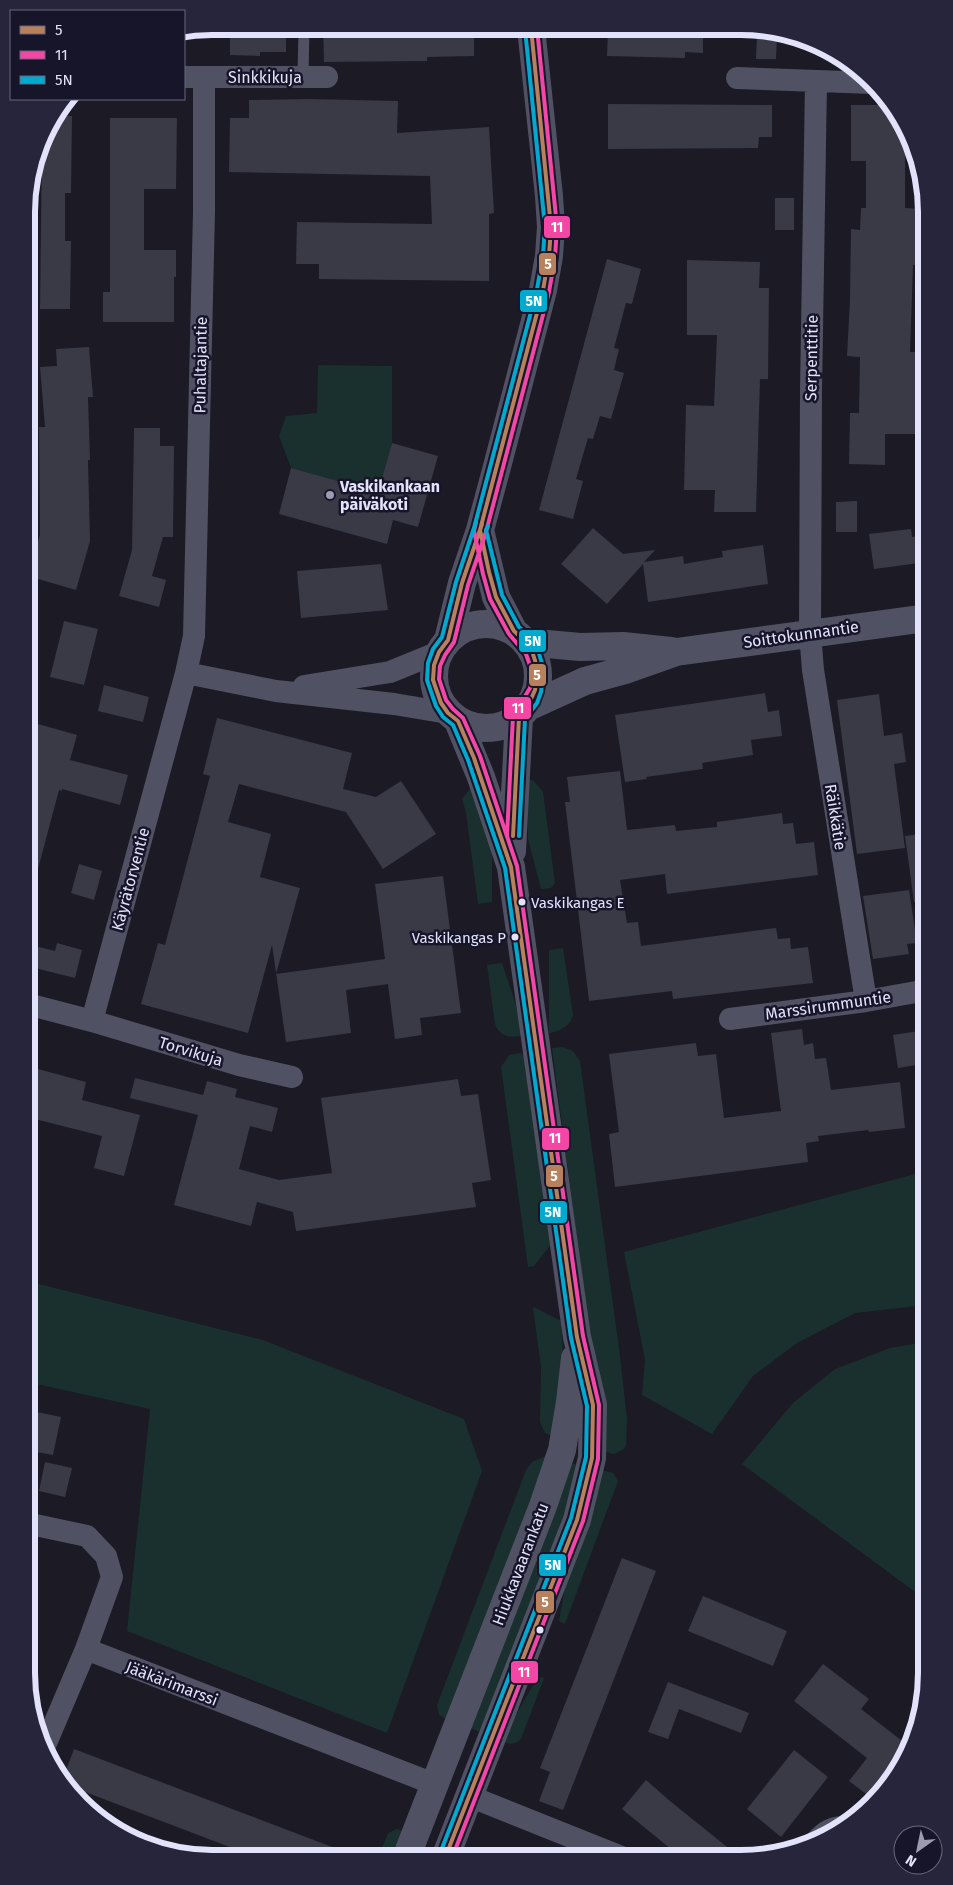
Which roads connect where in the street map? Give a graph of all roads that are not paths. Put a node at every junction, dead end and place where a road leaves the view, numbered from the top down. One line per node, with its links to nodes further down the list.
1 (304, 35): 5 (lane)
2 (532, 35): 9 (street)
3 (327, 76): 5 (street, Sinkkikuja)
4 (194, 77): 5 (street, Sinkkikuja); 15 (street, Puhaltajantie)
5 (303, 77)
6 (738, 78): 7 (street)
7 (816, 82): 8 (street); 11 (street, Serpenttitie)
8 (861, 82)
9 (480, 530): 12 (street); 13 (street)
10 (918, 619): 11 (street, Soittokunnantie)
11 (810, 633): 14 (street, Soittokunnantie); 21 (street, Räikkätie)
12 (520, 637): 13 (street); 14 (street, Soittokunnantie); 17 (street)
13 (444, 646): 16 (street); 18 (street)
14 (676, 652): 17 (street, Soittokunnantie)
15 (186, 673): 16 (street); 24 (street, Käyrätorventie)
16 (276, 691): 18 (street)
17 (524, 712): 18 (street); 19 (street, Hiukkavaarankatu)
18 (453, 717): 19 (street, Hiukkavaarankatu)
19 (511, 868): 26 (street, Hiukkavaarankatu)
20 (918, 991): 21 (street, Marssirummuntie)
21 (866, 1001): 23 (street, Marssirummuntie)
22 (35, 1006): 24 (street)
23 (730, 1019)
24 (92, 1021): 25 (street, Torvikuja)
25 (292, 1077)
26 (577, 1337): 30 (street, Hiukkavaarankatu); 31 (street, Hiukkavaarankatu)
27 (35, 1525): 28 (street)
28 (86, 1649): 29 (street); 30 (street, Jääkärimarssi)
29 (48, 1740)
30 (434, 1784): 31 (street); 32 (street, Hiukkavaarankatu)
31 (469, 1796): 33 (street, Hiukkavaarankatu); 34 (street)
32 (409, 1850)
33 (448, 1850)
34 (604, 1850)

